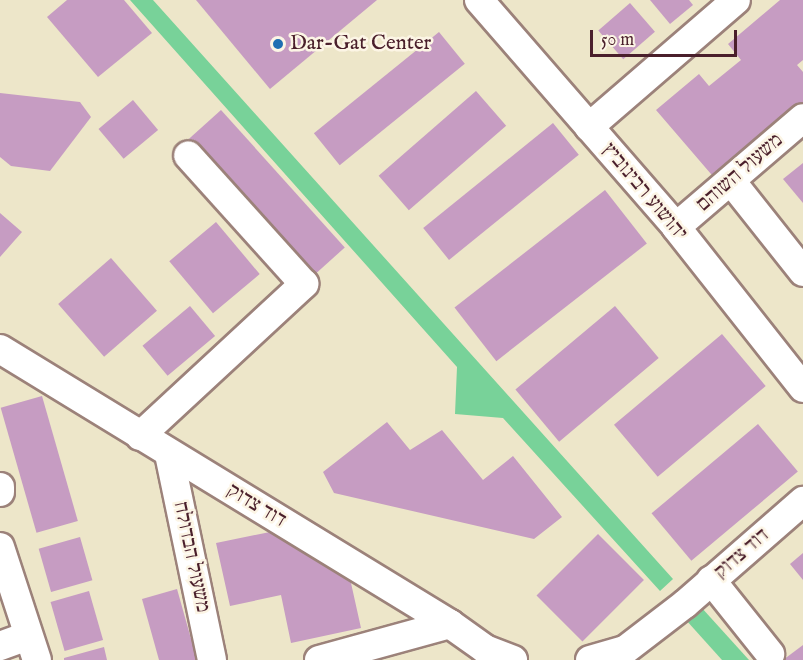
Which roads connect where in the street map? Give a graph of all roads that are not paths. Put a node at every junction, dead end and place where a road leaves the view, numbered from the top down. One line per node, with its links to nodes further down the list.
1 (479, 0): 4 (street, יהושוע רבינוביץ)
2 (736, 0): 4 (street)
3 (803, 118): 6 (street, משעול השוהם)
4 (589, 127): 7 (street, יהושוע רבינוביץ)
5 (188, 155): 11 (street)
6 (731, 181): 7 (street, משעול השוהם); 8 (street)
7 (676, 227): 10 (street, יהושוע רבינוביץ)
8 (803, 272)
9 (0, 349): 11 (street, דוד צדוק)
10 (803, 388)
11 (140, 436): 12 (street, דוד צדוק)
12 (169, 454): 16 (street, דוד צדוק); 21 (street, משעול הבדולח)
13 (803, 501): 15 (street, דוד צדוק)
14 (0, 547): 18 (street)
15 (711, 580): 19 (street); 20 (street, דוד צדוק)
16 (450, 624): 22 (street); 23 (street, דוד צדוק)
17 (0, 646): 18 (street)
18 (32, 648)
19 (770, 654)
20 (627, 655): 24 (street, דוד צדוק)
21 (212, 660)
22 (319, 660)
23 (513, 660)
24 (590, 660)

